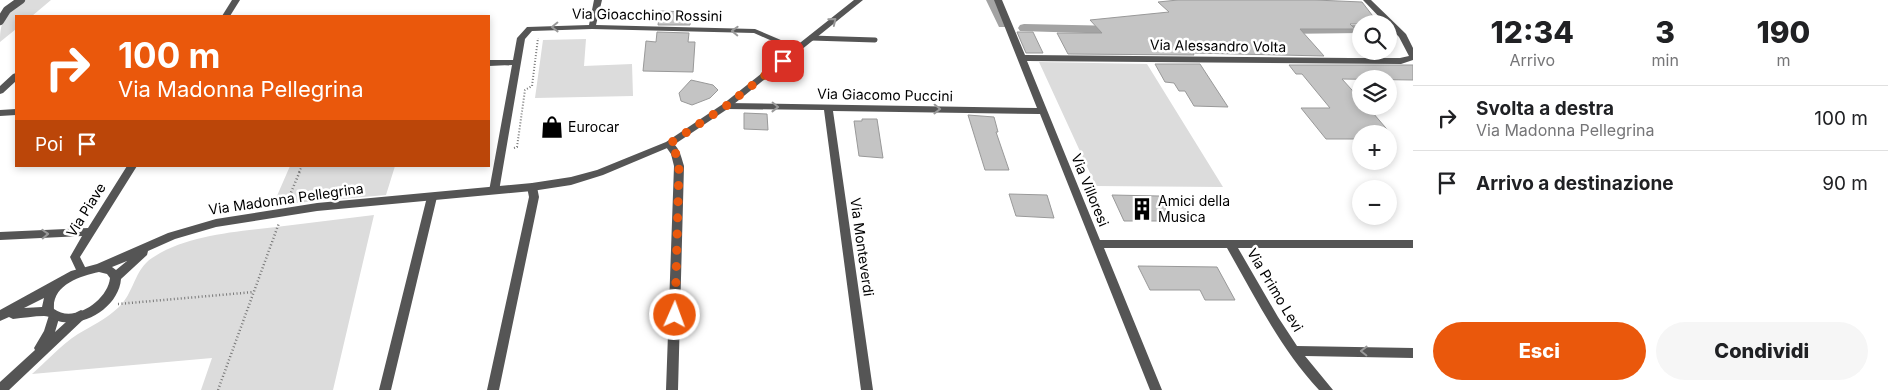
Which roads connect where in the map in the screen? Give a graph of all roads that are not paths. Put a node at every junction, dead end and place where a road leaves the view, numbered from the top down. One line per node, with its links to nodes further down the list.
1 (11, 0): 8 (street)
2 (20, 0): 10 (street)
3 (236, 0): 9 (street)
4 (598, 0): 11 (street)
5 (859, 0): 14 (street, Via Madonna Pellegrina, one-way to 5)
6 (998, 0): 18 (street, Via Villoresi)
7 (1367, 0): 12 (street)
8 (0, 7)
9 (227, 15)
10 (0, 20)
11 (592, 27): 16 (street, Via Gioacchino Rossini, one-way to 11); 19 (street, Via Gioacchino Rossini, one-way to 19)
12 (1403, 36): 13 (street); 17 (street)
13 (1413, 36)
14 (811, 38): 15 (lane); 16 (street, Via Madonna Pellegrina)
15 (876, 40)
16 (798, 49): 23 (street, Via Madonna Pellegrina)
17 (1413, 57): 18 (street, Via Alessandro Volta)
18 (1022, 58): 25 (street, Via Villoresi)
19 (517, 62): 20 (street); 31 (street)
20 (490, 63)
21 (15, 77): 22 (street)
22 (0, 91)
23 (726, 106): 24 (street, Via Giacomo Puccini, one-way to 24); 28 (street, Via Madonna Pellegrina)
24 (828, 108): 25 (street, Via Giacomo Puccini, one-way to 25); 53 (street, Via Monteverdi)
25 (1044, 111): 35 (street, Via Villoresi)
26 (15, 112): 27 (street)
27 (0, 113)
28 (669, 144): 30 (street, Via Madonna Pellegrina); 52 (street)
29 (131, 167): 33 (street, Via Piave)
30 (532, 187): 31 (street, Via Madonna Pellegrina); 51 (street)
31 (494, 191): 32 (street, Via Madonna Pellegrina)
32 (432, 197): 38 (street, Via Madonna Pellegrina); 50 (street)
33 (90, 232): 34 (street, one-way to 33); 40 (street, Via Piave)
34 (0, 236)
35 (1098, 244): 36 (street); 54 (street, Via Villoresi)
36 (1230, 244): 37 (street); 46 (street, Via Primo Levi)
37 (1413, 244)
38 (148, 247): 39 (street, Via Madonna Pellegrina); 41 (street, Via Madonna Pellegrina)
39 (99, 268): 40 (street, Via Madonna Pellegrina); 41 (street)
40 (82, 271): 42 (street, Via Madonna Pellegrina)
41 (116, 277): 44 (street)
42 (62, 282): 43 (street); 45 (street)
43 (51, 313): 44 (street); 45 (street); 48 (street)
44 (81, 315): 48 (street)
45 (0, 316)
46 (1294, 351): 47 (street, Via Primo Levi, one-way to 46); 55 (street, Via Primo Levi)
47 (1413, 353)
48 (31, 361): 49 (street)
49 (0, 390)
50 (385, 390)
51 (493, 390)
52 (672, 390)
53 (867, 390)
54 (1156, 390)
55 (1327, 390)

